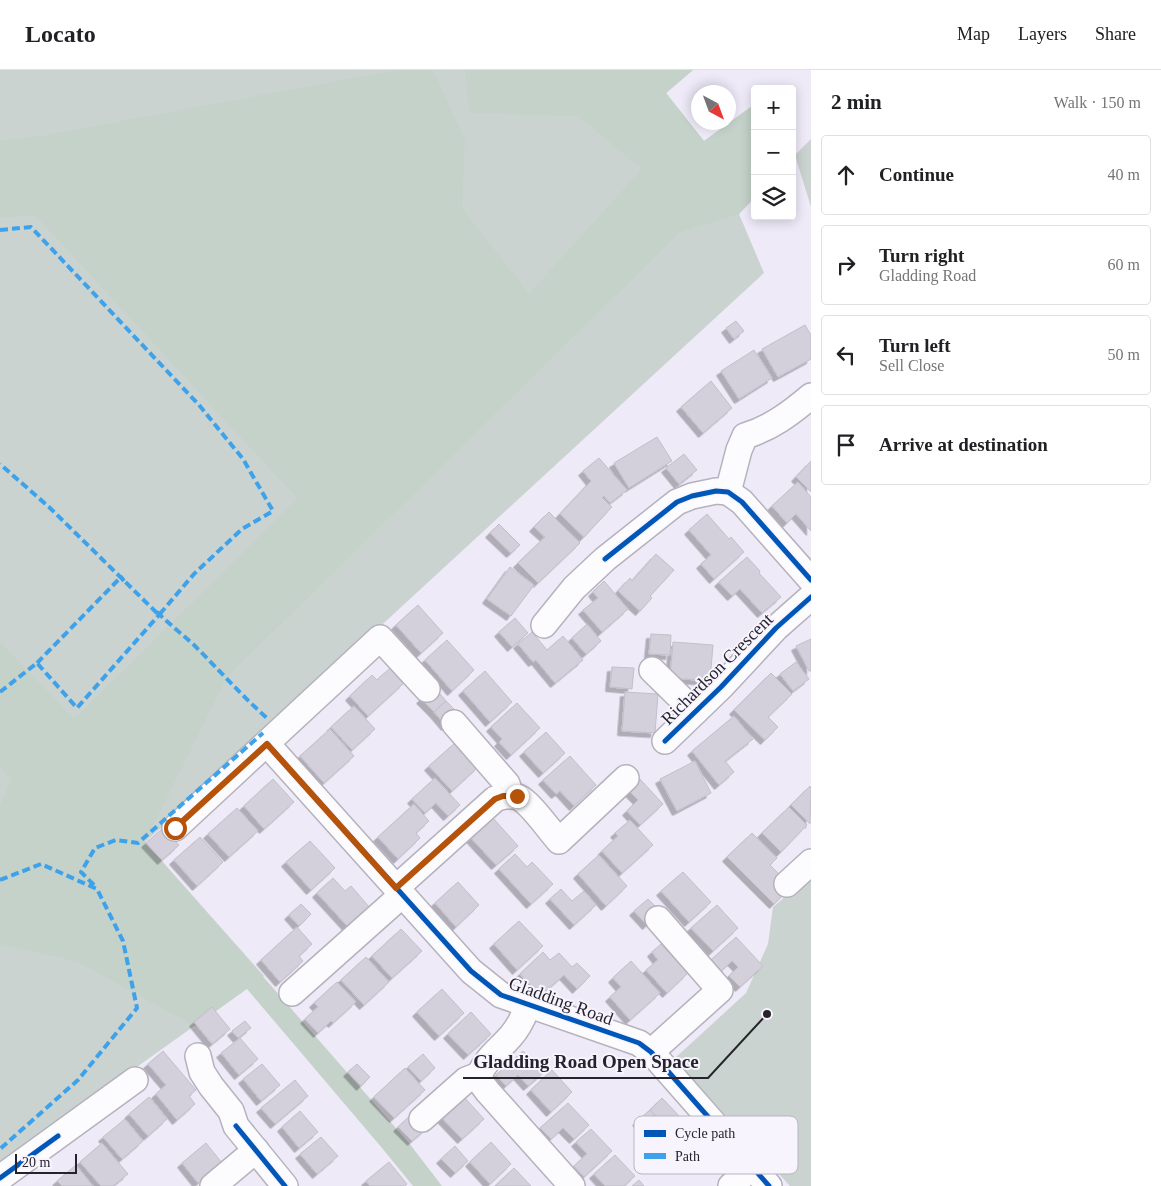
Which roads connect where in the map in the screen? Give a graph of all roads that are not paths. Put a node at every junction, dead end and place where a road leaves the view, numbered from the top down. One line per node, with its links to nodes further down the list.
1 (811, 396): 2 (street)
2 (728, 492): 3 (street, Richardson Crescent); 4 (street)
3 (811, 583): 7 (street, Richardson Crescent)
4 (544, 625)
5 (652, 670): 7 (street)
6 (427, 689): 10 (street)
7 (694, 712): 9 (street, Richardson Crescent)
8 (454, 723): 12 (street)
9 (665, 741)
10 (267, 744): 13 (street); 16 (street, Gladding Road)
11 (626, 778): 12 (street)
12 (510, 796): 16 (street)
13 (175, 828)
14 (811, 862): 15 (street)
15 (787, 884)
16 (399, 892): 18 (street); 19 (street, Gladding Road)
17 (658, 920): 20 (street)
18 (292, 993)
19 (528, 1006): 20 (street, Gladding Road); 22 (street)
20 (651, 1052): 24 (street, Gladding Road)
21 (198, 1056): 26 (street)
22 (479, 1075): 25 (street); 31 (street)
23 (135, 1080): 29 (street)
24 (707, 1116)
25 (422, 1119)
26 (256, 1150): 30 (street); 32 (street)
27 (744, 1174): 33 (street)
28 (758, 1174): 34 (street, Gladding Road)
29 (0, 1178)
30 (216, 1183)
31 (572, 1185)
32 (285, 1186)
33 (731, 1186)
34 (769, 1186)

